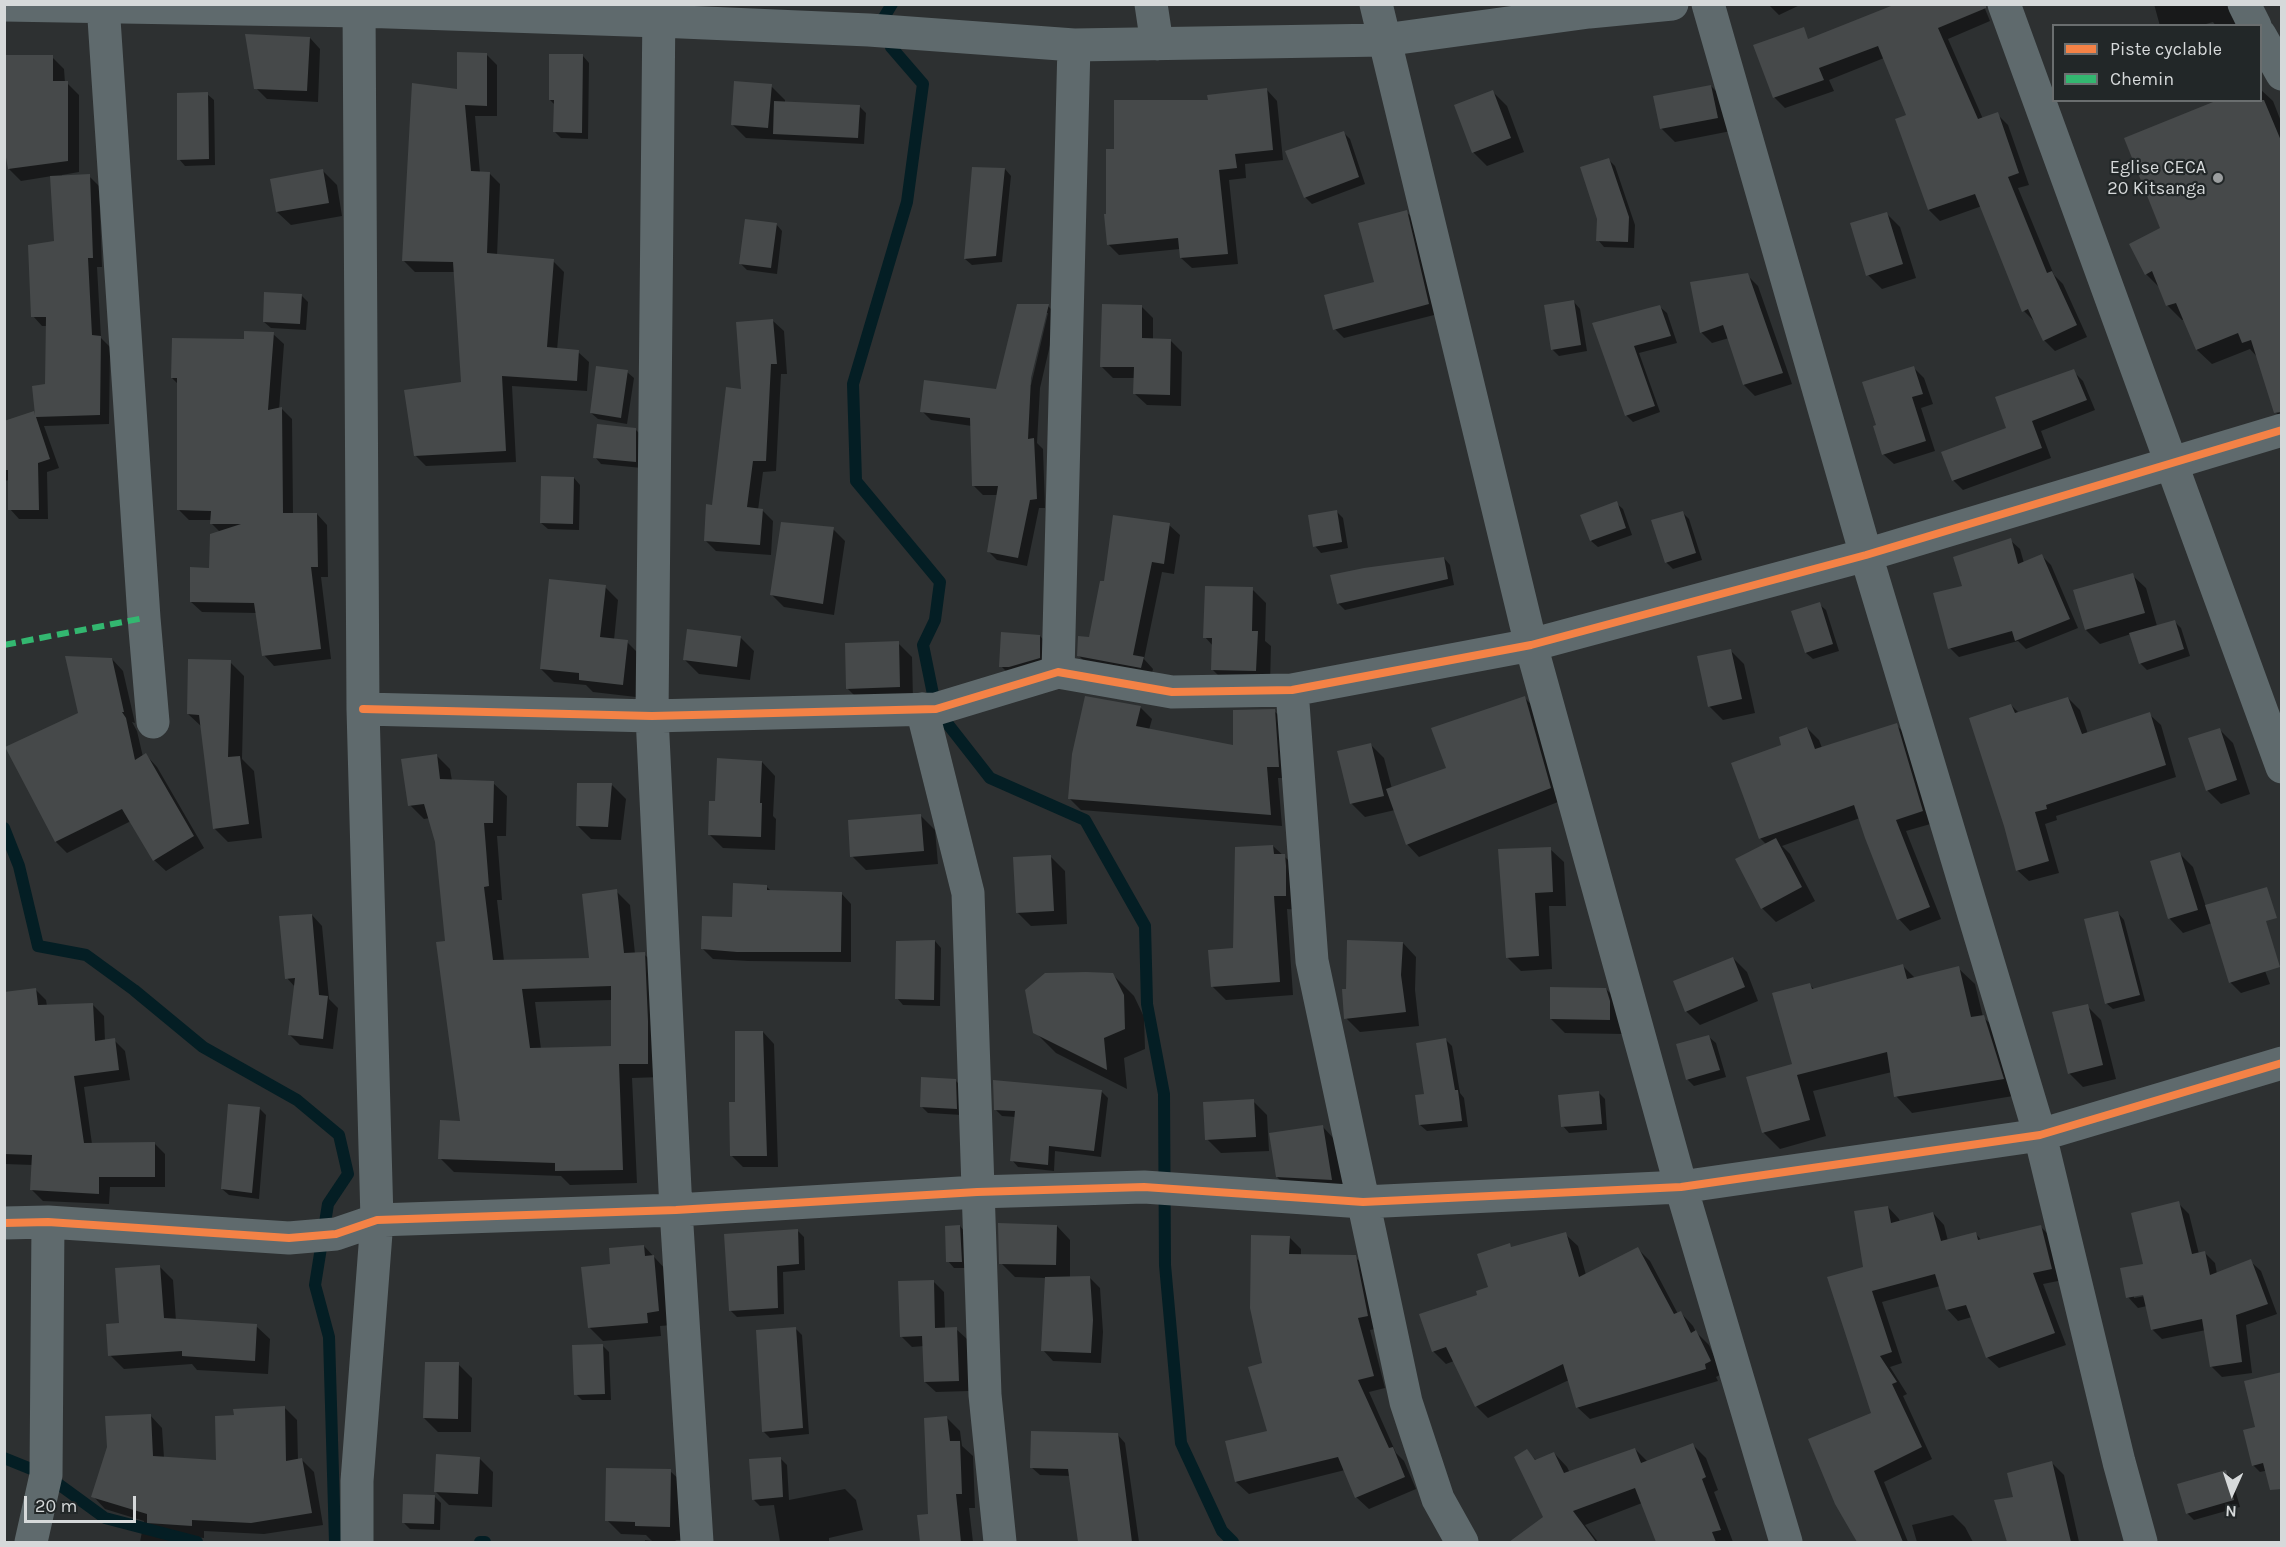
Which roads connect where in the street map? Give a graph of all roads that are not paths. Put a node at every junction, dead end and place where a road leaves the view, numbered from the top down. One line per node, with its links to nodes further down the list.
1 (1151, 4): 15 (street)
2 (1376, 4): 14 (street)
3 (1672, 4): 10 (street)
4 (1708, 4): 20 (street)
5 (2004, 4): 19 (street)
6 (2244, 4): 12 (street)
7 (4, 5): 8 (street)
8 (103, 5): 9 (street); 27 (street)
9 (359, 8): 11 (street); 24 (street)
10 (1588, 8): 14 (street)
11 (659, 13): 16 (street); 26 (street)
12 (2254, 24)
13 (2262, 39): 17 (street)
14 (1384, 40): 15 (street); 21 (street)
15 (1157, 44): 16 (street)
16 (1074, 45): 22 (street)
17 (2282, 74)
18 (2282, 430): 19 (street)
19 (2171, 464): 20 (street); 28 (street)
20 (1866, 555): 21 (street); 30 (street)
21 (1531, 645): 23 (street); 31 (street)
22 (1058, 672): 23 (street); 25 (street)
23 (1292, 690): 33 (street)
24 (363, 708): 26 (street); 35 (street)
25 (922, 709): 26 (street); 32 (street)
26 (652, 716): 34 (street)
27 (153, 722)
28 (2282, 767)
29 (2282, 1063): 30 (street)
30 (2040, 1135): 31 (street); 44 (street)
31 (1681, 1187): 33 (street); 43 (street)
32 (977, 1192): 33 (street); 34 (street); 41 (street)
33 (1363, 1202): 42 (street)
34 (676, 1210): 35 (street); 40 (street)
35 (377, 1220): 36 (street); 39 (street)
36 (48, 1222): 37 (street); 38 (street)
37 (4, 1223)
38 (31, 1542)
39 (357, 1542)
40 (697, 1542)
41 (1000, 1542)
42 (1462, 1542)
43 (1786, 1542)
44 (2141, 1542)

